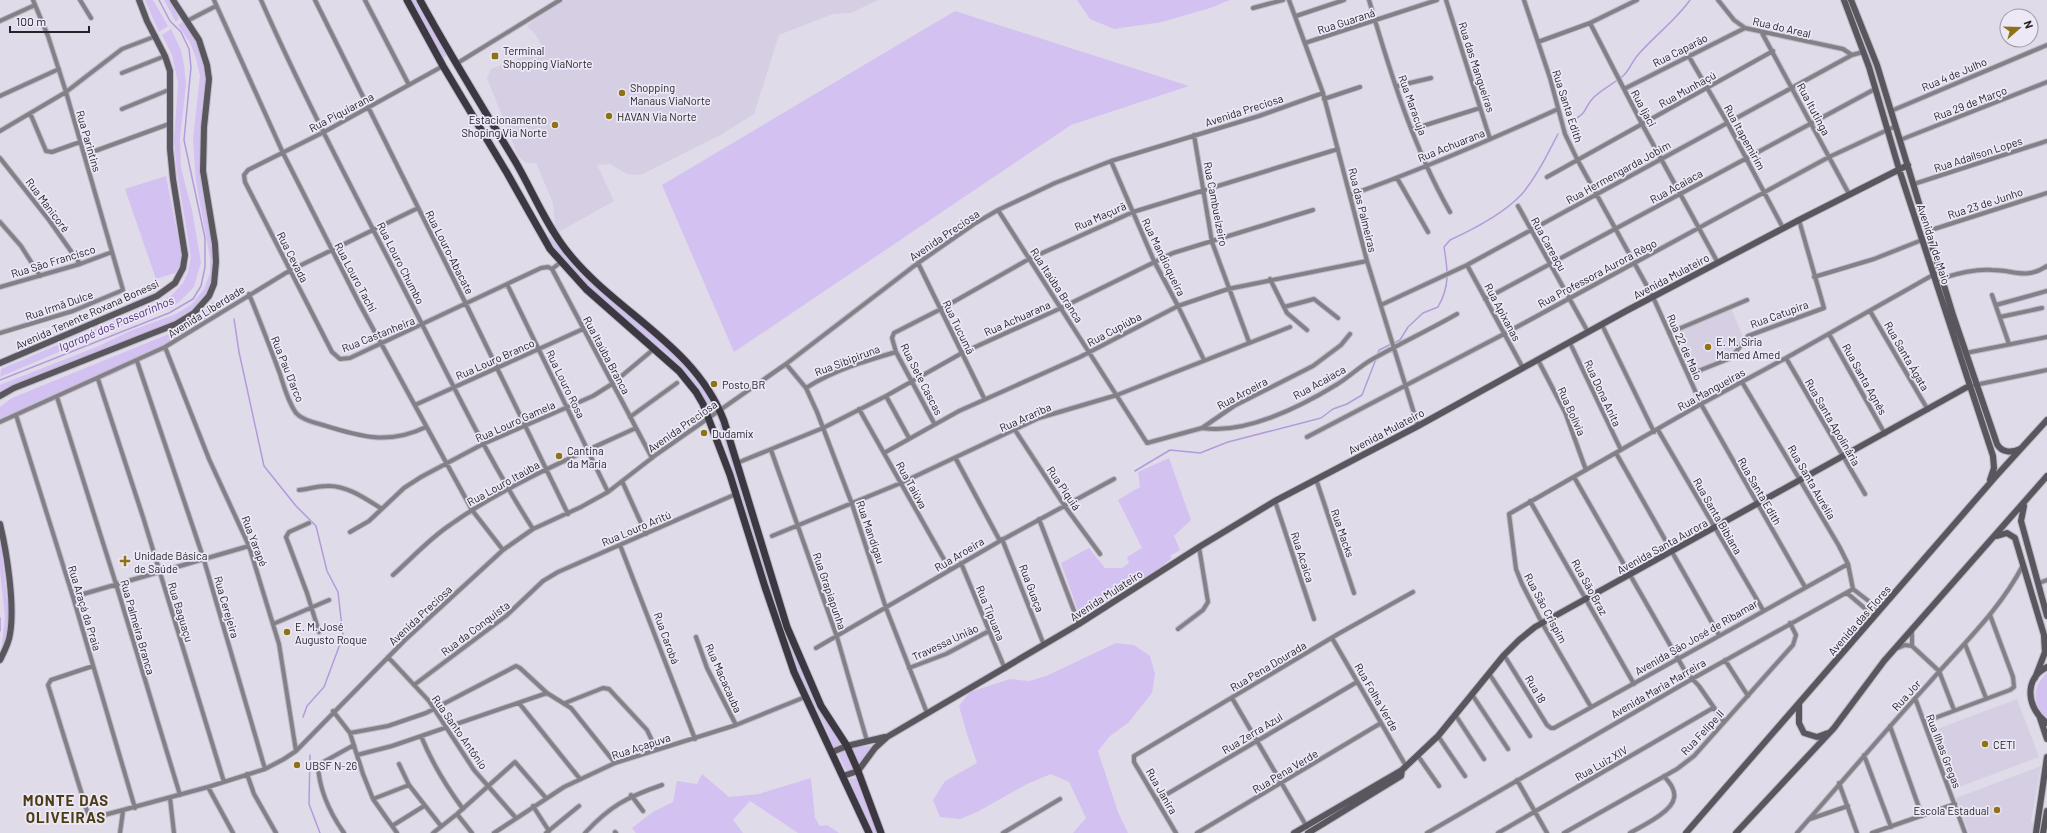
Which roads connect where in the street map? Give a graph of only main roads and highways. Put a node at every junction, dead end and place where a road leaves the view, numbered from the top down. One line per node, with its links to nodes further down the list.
1 (407, 0): 3 (main road)
2 (420, 0): 4 (main road)
3 (869, 833)
4 (881, 833)

